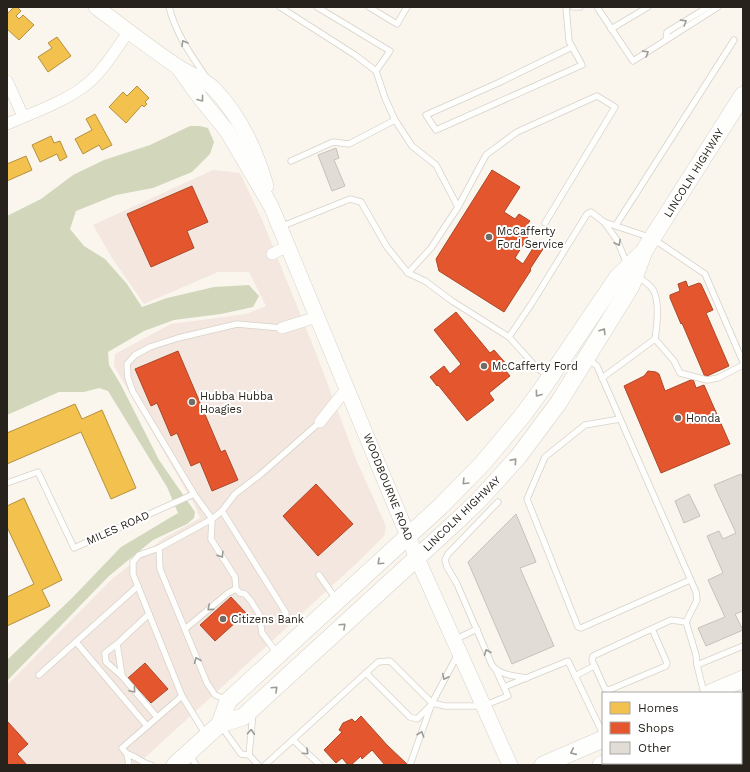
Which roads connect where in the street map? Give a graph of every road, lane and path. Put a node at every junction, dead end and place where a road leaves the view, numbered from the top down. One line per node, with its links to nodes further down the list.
1 (96, 7): 15 (main road, WOODBOURNE ROAD)
2 (169, 7): 22 (lane, one-way to 2)
3 (280, 7): 20 (lane)
4 (317, 7): 20 (lane)
5 (369, 7): 6 (lane)
6 (407, 7)
7 (566, 7): 18 (lane)
8 (573, 7): 9 (lane)
9 (580, 7)
10 (598, 7): 14 (lane)
11 (648, 7): 14 (lane)
12 (708, 7): 16 (lane, one-way to 12)
13 (718, 7): 16 (lane)
14 (611, 29): 16 (lane, one-way to 16)
15 (129, 31): 19 (main road, WOODBOURNE ROAD); 24 (street)
16 (666, 40)
17 (734, 40): 32 (lane)
18 (572, 47): 18 (lane)
19 (178, 67): 22 (main road, WOODBOURNE ROAD); 28 (main road, WOODBOURNE ROAD, one-way to 28)
20 (376, 71): 25 (lane)
21 (7, 81): 24 (street)
22 (213, 88): 28 (main road, WOODBOURNE ROAD)
23 (741, 102): 34 (main road, LINCOLN HIGHWAY)
24 (24, 116): 26 (street)
25 (395, 120): 27 (lane); 29 (lane)
26 (7, 124)
27 (291, 161)
28 (271, 206): 33 (main road, WOODBOURNE ROAD)
29 (458, 207): 31 (lane); 38 (lane)
30 (604, 222): 32 (lane); 37 (lane, one-way to 37); 41 (lane)
31 (545, 223)
32 (616, 226): 34 (lane)
33 (280, 227): 35 (main road, WOODBOURNE ROAD); 38 (lane)
34 (648, 244): 37 (main road, LINCOLN HIGHWAY); 44 (lane)
35 (288, 246): 36 (street); 39 (main road, WOODBOURNE ROAD)
36 (272, 254)
37 (632, 270): 42 (lane); 43 (main road, LINCOLN HIGHWAY, one-way to 37); 45 (main road, LINCOLN HIGHWAY)
38 (408, 273): 41 (lane)
39 (318, 317): 40 (street); 47 (main road, WOODBOURNE ROAD)
40 (282, 328): 51 (lane)
41 (509, 337): 45 (lane)
42 (655, 339): 44 (lane); 46 (lane)
43 (587, 358): 46 (lane); 55 (main road, LINCOLN HIGHWAY, one-way to 43)
44 (743, 364)
45 (550, 377): 56 (main road, LINCOLN HIGHWAY, one-way to 56)
46 (602, 378): 48 (lane)
47 (347, 388): 49 (street); 56 (main road, WOODBOURNE ROAD)
48 (620, 419): 60 (lane); 60 (lane)
49 (320, 422): 53 (lane)
50 (7, 483): 51 (lane, MILES ROAD)
51 (194, 494): 54 (lane)
52 (498, 502): 55 (lane)
53 (222, 511): 54 (lane); 64 (lane)
54 (212, 519): 57 (lane); 62 (lane, one-way to 62)
55 (460, 529): 58 (main road, LINCOLN HIGHWAY); 68 (lane)
56 (408, 535): 58 (main road, WOODBOURNE ROAD); 63 (main road, LINCOLN HIGHWAY, one-way to 63)
57 (159, 548): 61 (lane); 67 (lane)
58 (417, 558): 72 (main road, WOODBOURNE ROAD); 91 (main road, LINCOLN HIGHWAY, one-way to 58)
59 (319, 575): 63 (lane)
60 (690, 580): 66 (lane)
61 (138, 586): 65 (lane); 70 (lane)
62 (236, 589): 67 (lane, one-way to 67); 74 (lane)
63 (337, 601): 74 (main road, LINCOLN HIGHWAY)
64 (286, 613)
65 (149, 614): 71 (lane); 87 (lane)
66 (686, 622): 69 (lane); 75 (lane)
67 (185, 629): 88 (lane, one-way to 67)
68 (477, 629): 72 (lane); 77 (lane, one-way to 68)
69 (652, 629): 76 (lane); 76 (lane)
70 (76, 642): 79 (lane); 94 (lane)
71 (117, 644): 80 (lane); 80 (lane)
72 (456, 646): 89 (lane, one-way to 89); 90 (main road, WOODBOURNE ROAD)
73 (743, 646): 75 (lane)
74 (279, 655): 88 (main road, LINCOLN HIGHWAY)
75 (697, 665): 85 (lane)
76 (594, 666): 81 (lane)
77 (496, 670): 82 (lane); 84 (lane)
78 (366, 673): 89 (lane); 89 (lane); 98 (lane)
79 (39, 675)
80 (122, 676): 92 (lane, one-way to 92)
81 (575, 676): 82 (lane); 95 (lane)
82 (527, 678): 84 (lane)
83 (743, 679): 86 (main road)
84 (504, 687): 90 (lane)
85 (704, 692)
86 (712, 692)
87 (182, 696): 92 (lane); 96 (lane)
88 (222, 698): 93 (main road, LINCOLN HIGHWAY)
89 (432, 703): 90 (lane); 109 (lane, one-way to 89)
90 (484, 706): 110 (main road, WOODBOURNE ROAD)
91 (253, 708): 93 (main road, LINCOLN HIGHWAY); 100 (lane, one-way to 91)
92 (157, 717): 94 (lane)
93 (220, 724): 96 (main road, LINCOLN HIGHWAY); 100 (lane)
94 (147, 726): 99 (lane)
95 (602, 732)
96 (206, 735): 101 (main road, LINCOLN HIGHWAY)
97 (602, 739): 111 (main road, one-way to 111)
98 (293, 740): 107 (lane); 108 (lane, one-way to 108)
99 (127, 754): 103 (lane); 104 (lane)
100 (249, 755): 106 (lane)
101 (192, 759): 105 (main road, LINCOLN HIGHWAY)
102 (703, 764): 112 (lane)
103 (129, 765)
104 (151, 765)
105 (175, 765)
106 (258, 765)
107 (265, 765)
108 (320, 765)
109 (410, 765)
110 (510, 765)
111 (543, 765)
112 (697, 765)

